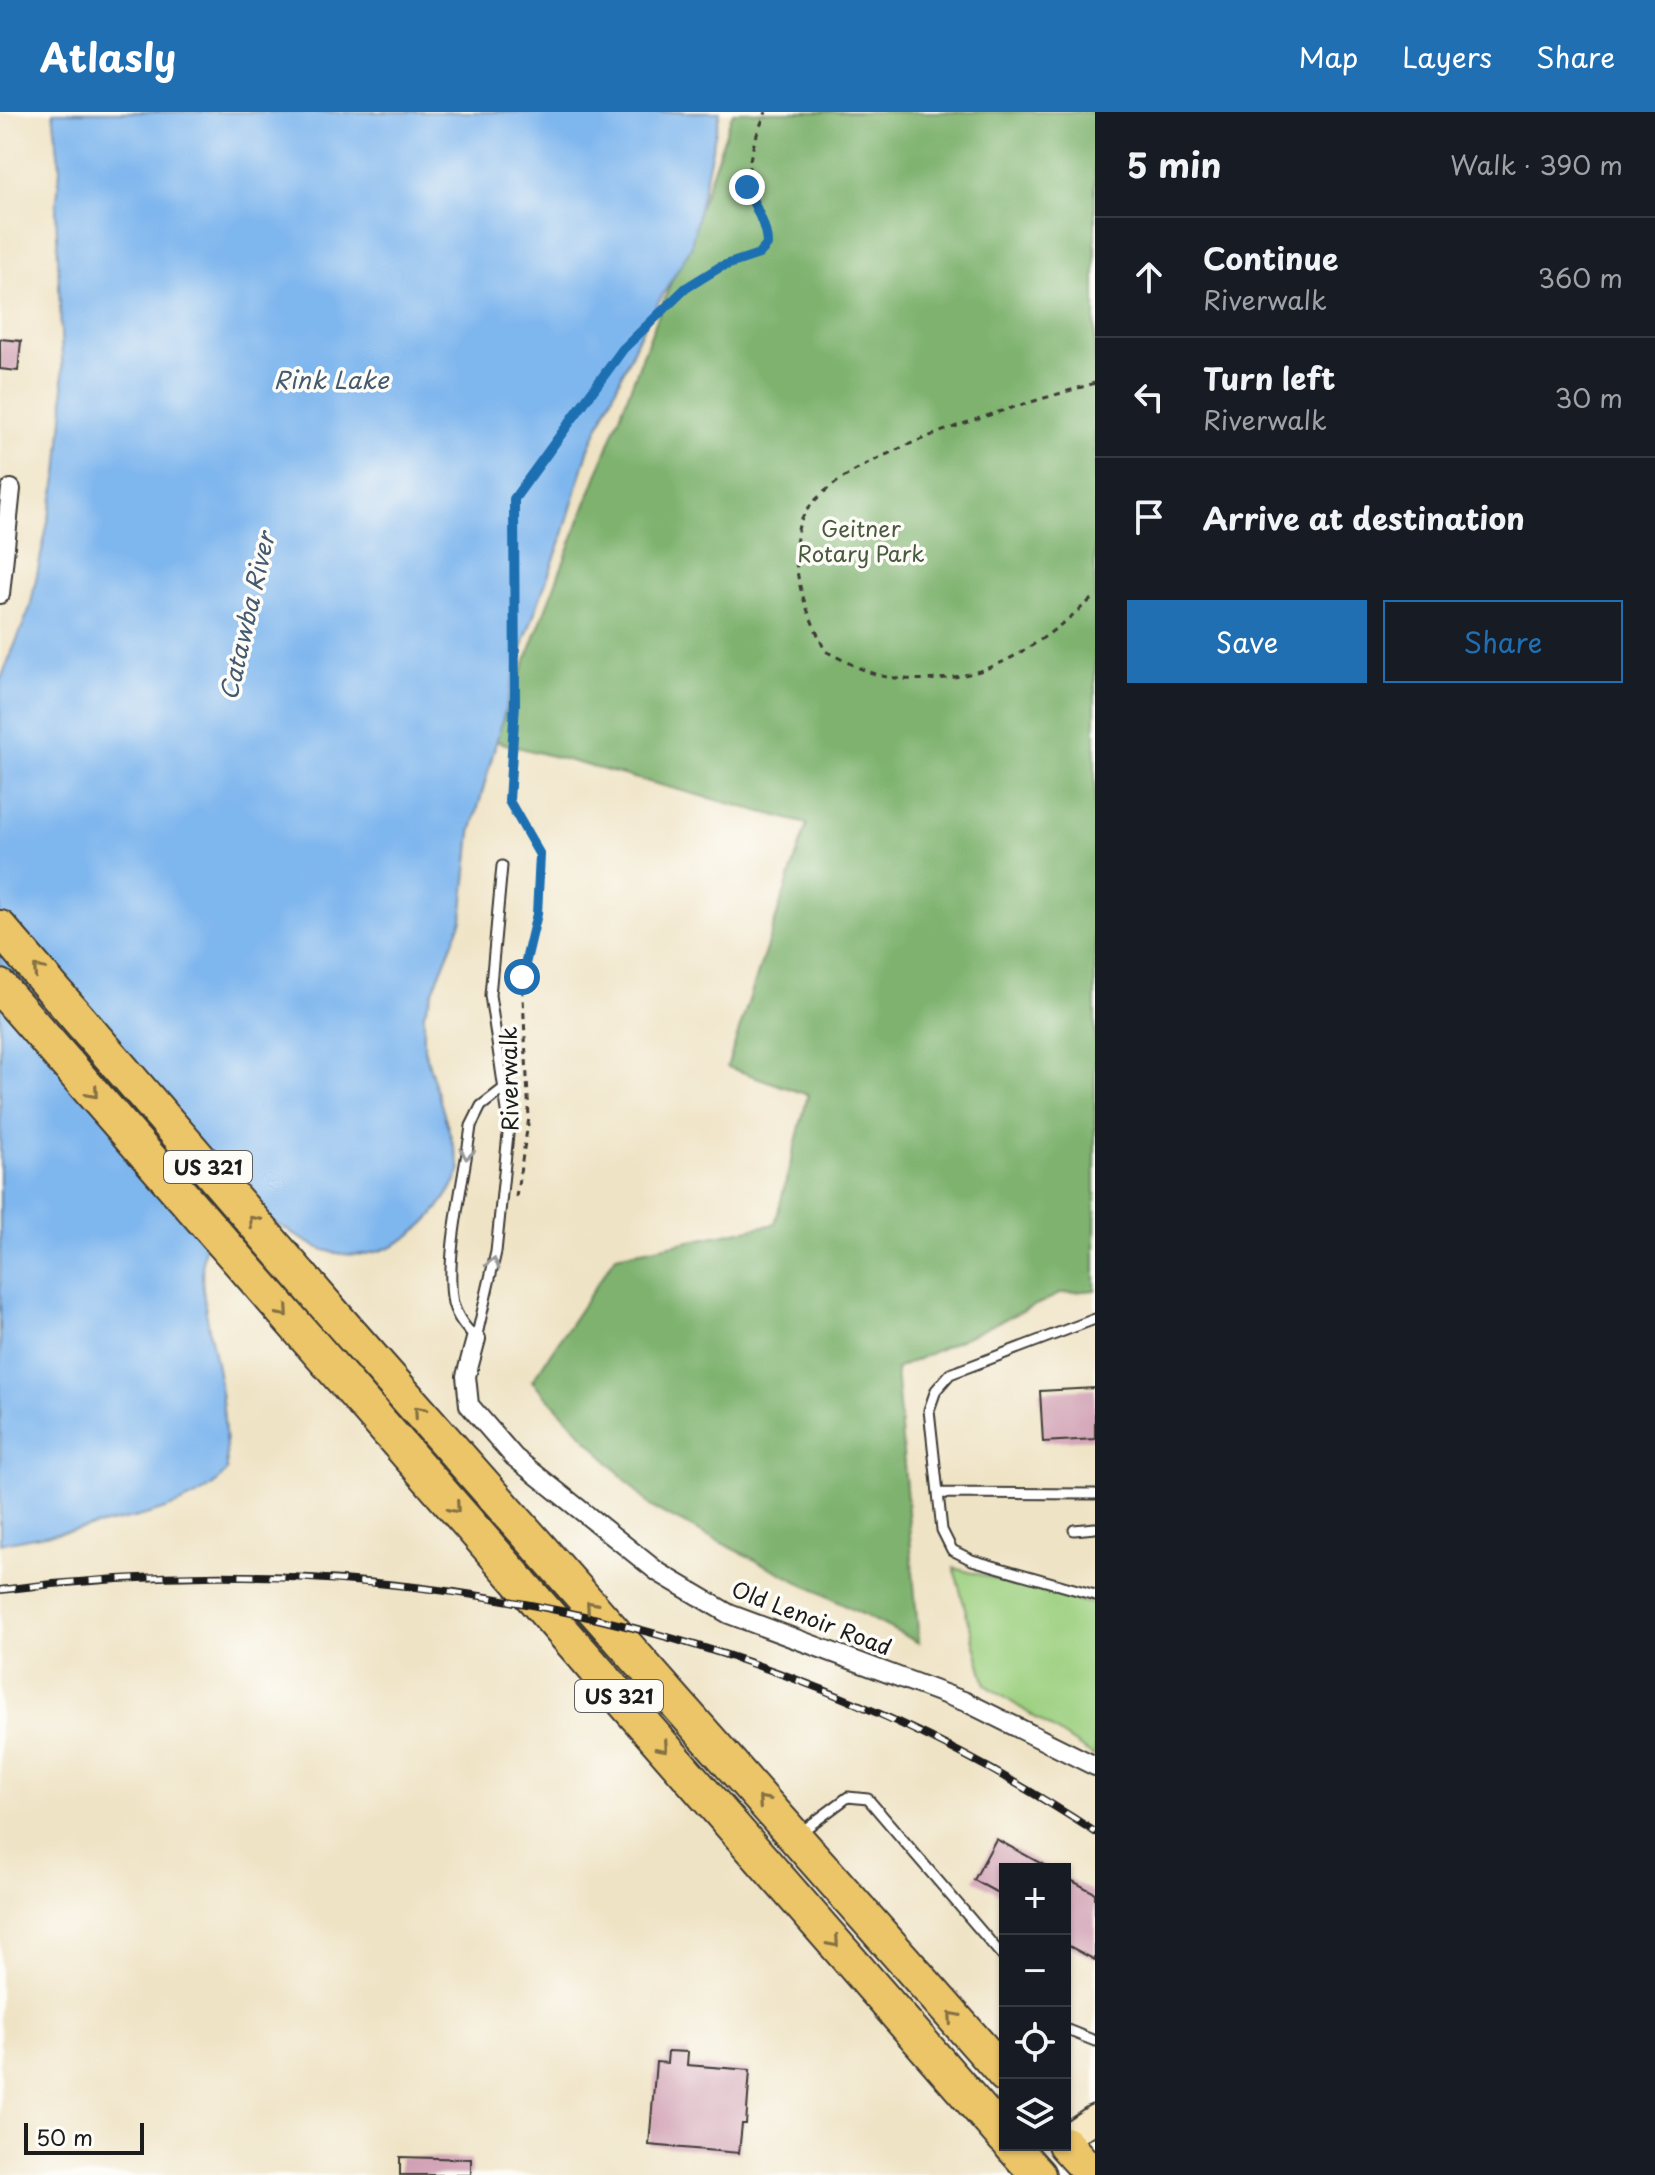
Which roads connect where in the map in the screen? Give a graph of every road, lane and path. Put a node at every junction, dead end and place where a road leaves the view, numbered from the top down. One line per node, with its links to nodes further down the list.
1 (766, 112): 10 (path, Riverwalk)
2 (1095, 383): 5 (path)
3 (11, 489): 4 (street)
4 (0, 594)
5 (1095, 596)
6 (502, 866): 9 (lane)
7 (0, 928): 19 (highway, US 321, one-way to 7)
8 (0, 987): 25 (highway, US 321, one-way to 25)
9 (503, 1089): 12 (lane, one-way to 9); 12 (lane, one-way to 12)
10 (513, 1210)
11 (1095, 1319): 13 (lane)
12 (476, 1339): 18 (street, Old Lenoir Road)
13 (938, 1493): 14 (lane); 17 (lane)
14 (1095, 1494)
15 (1095, 1528): 16 (lane)
16 (1074, 1530)
17 (1095, 1595)
18 (1095, 1766)
19 (795, 1837): 20 (lane); 23 (highway, US 321, one-way to 19)
20 (999, 1952)
21 (1071, 2031): 22 (lane)
22 (1095, 2041)
23 (999, 2068)
24 (1095, 2118): 26 (main road)
25 (999, 2131)
26 (1071, 2136)
27 (1071, 2148): 28 (highway)
28 (1093, 2175)

